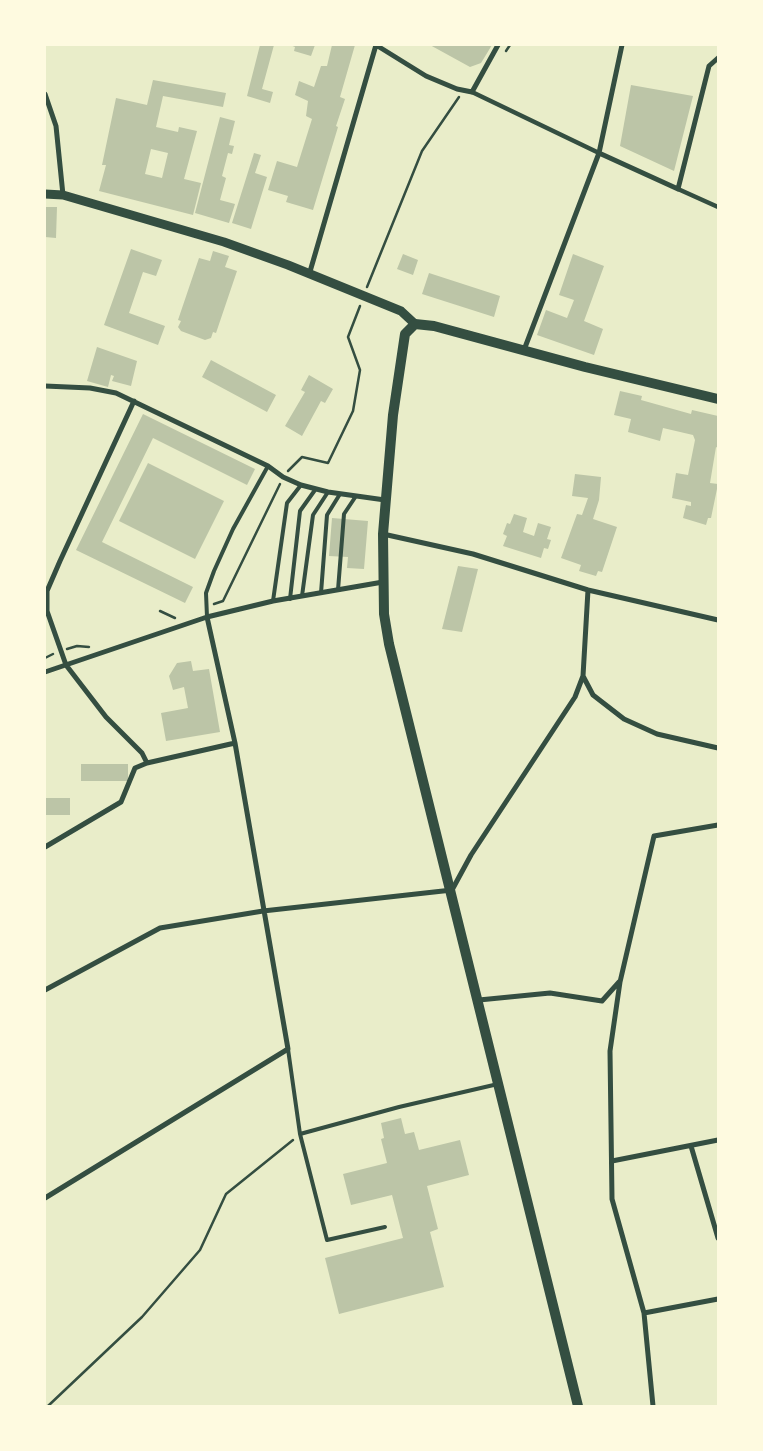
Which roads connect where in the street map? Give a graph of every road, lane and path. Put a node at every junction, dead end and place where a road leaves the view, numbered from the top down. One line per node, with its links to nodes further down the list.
1 (376, 45): 7 (street); 15 (street)
2 (498, 45): 7 (street)
3 (510, 45): 5 (path)
4 (622, 45): 10 (street)
5 (504, 54)
6 (718, 58): 11 (street)
7 (472, 92): 9 (street)
8 (45, 94): 13 (street)
9 (479, 96): 10 (street); 16 (path)
10 (599, 153): 11 (street); 18 (street)
11 (678, 189): 14 (street)
12 (45, 194): 13 (street)
13 (63, 196): 15 (street)
14 (718, 207)
15 (309, 275): 16 (street)
16 (364, 295): 17 (street); 23 (path)
17 (415, 324): 18 (main road); 29 (main road)
18 (524, 350): 20 (main road)
19 (45, 386): 21 (street)
20 (718, 399)
21 (134, 401): 22 (street); 43 (street)
22 (268, 466): 23 (street); 38 (lane)
23 (283, 477): 24 (street); 38 (path)
24 (301, 485): 25 (street); 37 (lane)
25 (316, 490): 26 (street); 36 (lane)
26 (328, 492): 27 (street); 35 (lane)
27 (340, 494): 28 (street); 34 (lane)
28 (356, 496): 29 (street); 32 (lane)
29 (386, 500): 30 (main road)
30 (383, 534): 31 (main road); 33 (street)
31 (382, 582): 32 (street); 51 (main road)
32 (338, 590): 34 (street)
33 (588, 590): 42 (street); 45 (street)
34 (321, 593): 35 (street)
35 (302, 596): 36 (street)
36 (290, 599): 37 (street)
37 (273, 601): 40 (street)
38 (205, 607): 40 (lane)
39 (160, 611): 41 (path)
40 (207, 617): 43 (street); 46 (street)
41 (176, 619)
42 (718, 620)
43 (66, 665): 44 (street); 48 (street)
44 (45, 672)
45 (583, 676): 47 (street); 51 (street)
46 (235, 743): 48 (street); 52 (street)
47 (718, 748)
48 (147, 763): 50 (street)
49 (718, 825): 53 (street)
50 (45, 847)
51 (452, 890): 52 (street); 55 (main road)
52 (263, 911): 54 (street); 56 (street)
53 (620, 982): 55 (street); 61 (street)
54 (45, 990)
55 (479, 1000): 57 (main road)
56 (288, 1049): 58 (lane); 62 (street)
57 (500, 1084): 58 (lane); 68 (main road)
58 (300, 1134): 63 (lane); 67 (path)
59 (718, 1140): 60 (street)
60 (691, 1146): 61 (street); 64 (street)
61 (612, 1161): 66 (street)
62 (45, 1198)
63 (385, 1227)
64 (718, 1238)
65 (718, 1299): 66 (street)
66 (644, 1313): 69 (street)
67 (48, 1406)
68 (578, 1406)
69 (653, 1406)

